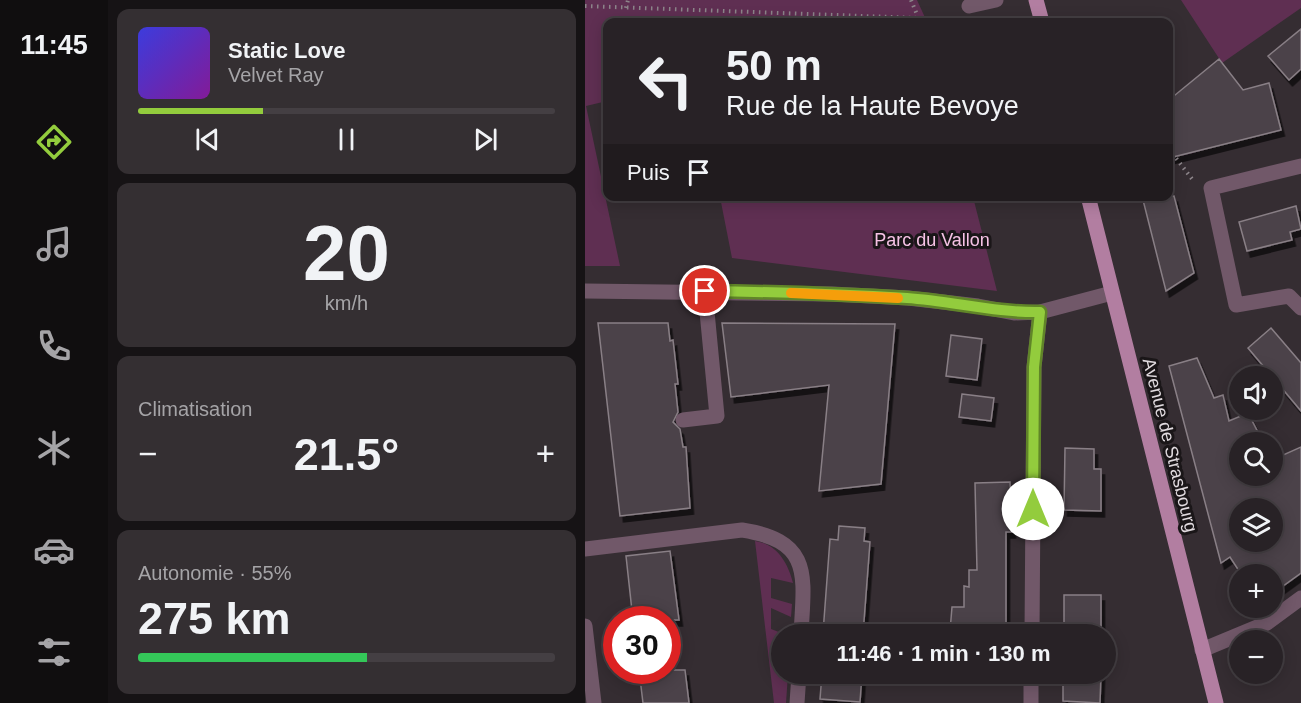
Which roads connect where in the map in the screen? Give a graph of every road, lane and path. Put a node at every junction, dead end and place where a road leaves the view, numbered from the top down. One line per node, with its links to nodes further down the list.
1 (628, 0): 7 (path)
2 (911, 0): 9 (path)
3 (996, 0): 6 (street)
4 (1036, 0): 10 (main road)
5 (585, 6): 7 (path)
6 (969, 6)
7 (626, 8): 8 (path)
8 (871, 18)
9 (919, 18)
10 (1041, 18)
11 (1173, 154): 13 (path)
12 (1301, 166): 13 (street)
13 (1213, 195): 18 (street)
14 (1089, 201): 17 (main road, Avenue de Strasbourg)
15 (585, 291): 16 (street)
16 (705, 291): 19 (street); 20 (street)
17 (1112, 293): 19 (street); 26 (main road, Avenue de Strasbourg)
18 (1301, 308)
19 (1040, 312): 24 (street)
20 (683, 420)
21 (585, 549): 23 (street)
22 (1301, 598): 26 (street)
23 (801, 624)
24 (1032, 624)
25 (585, 626): 29 (street)
26 (1201, 650): 32 (main road, Avenue de Strasbourg)
27 (798, 684): 30 (street)
28 (1031, 684): 31 (street)
29 (594, 703)
30 (797, 703)
31 (1031, 703)
32 (1216, 703)

